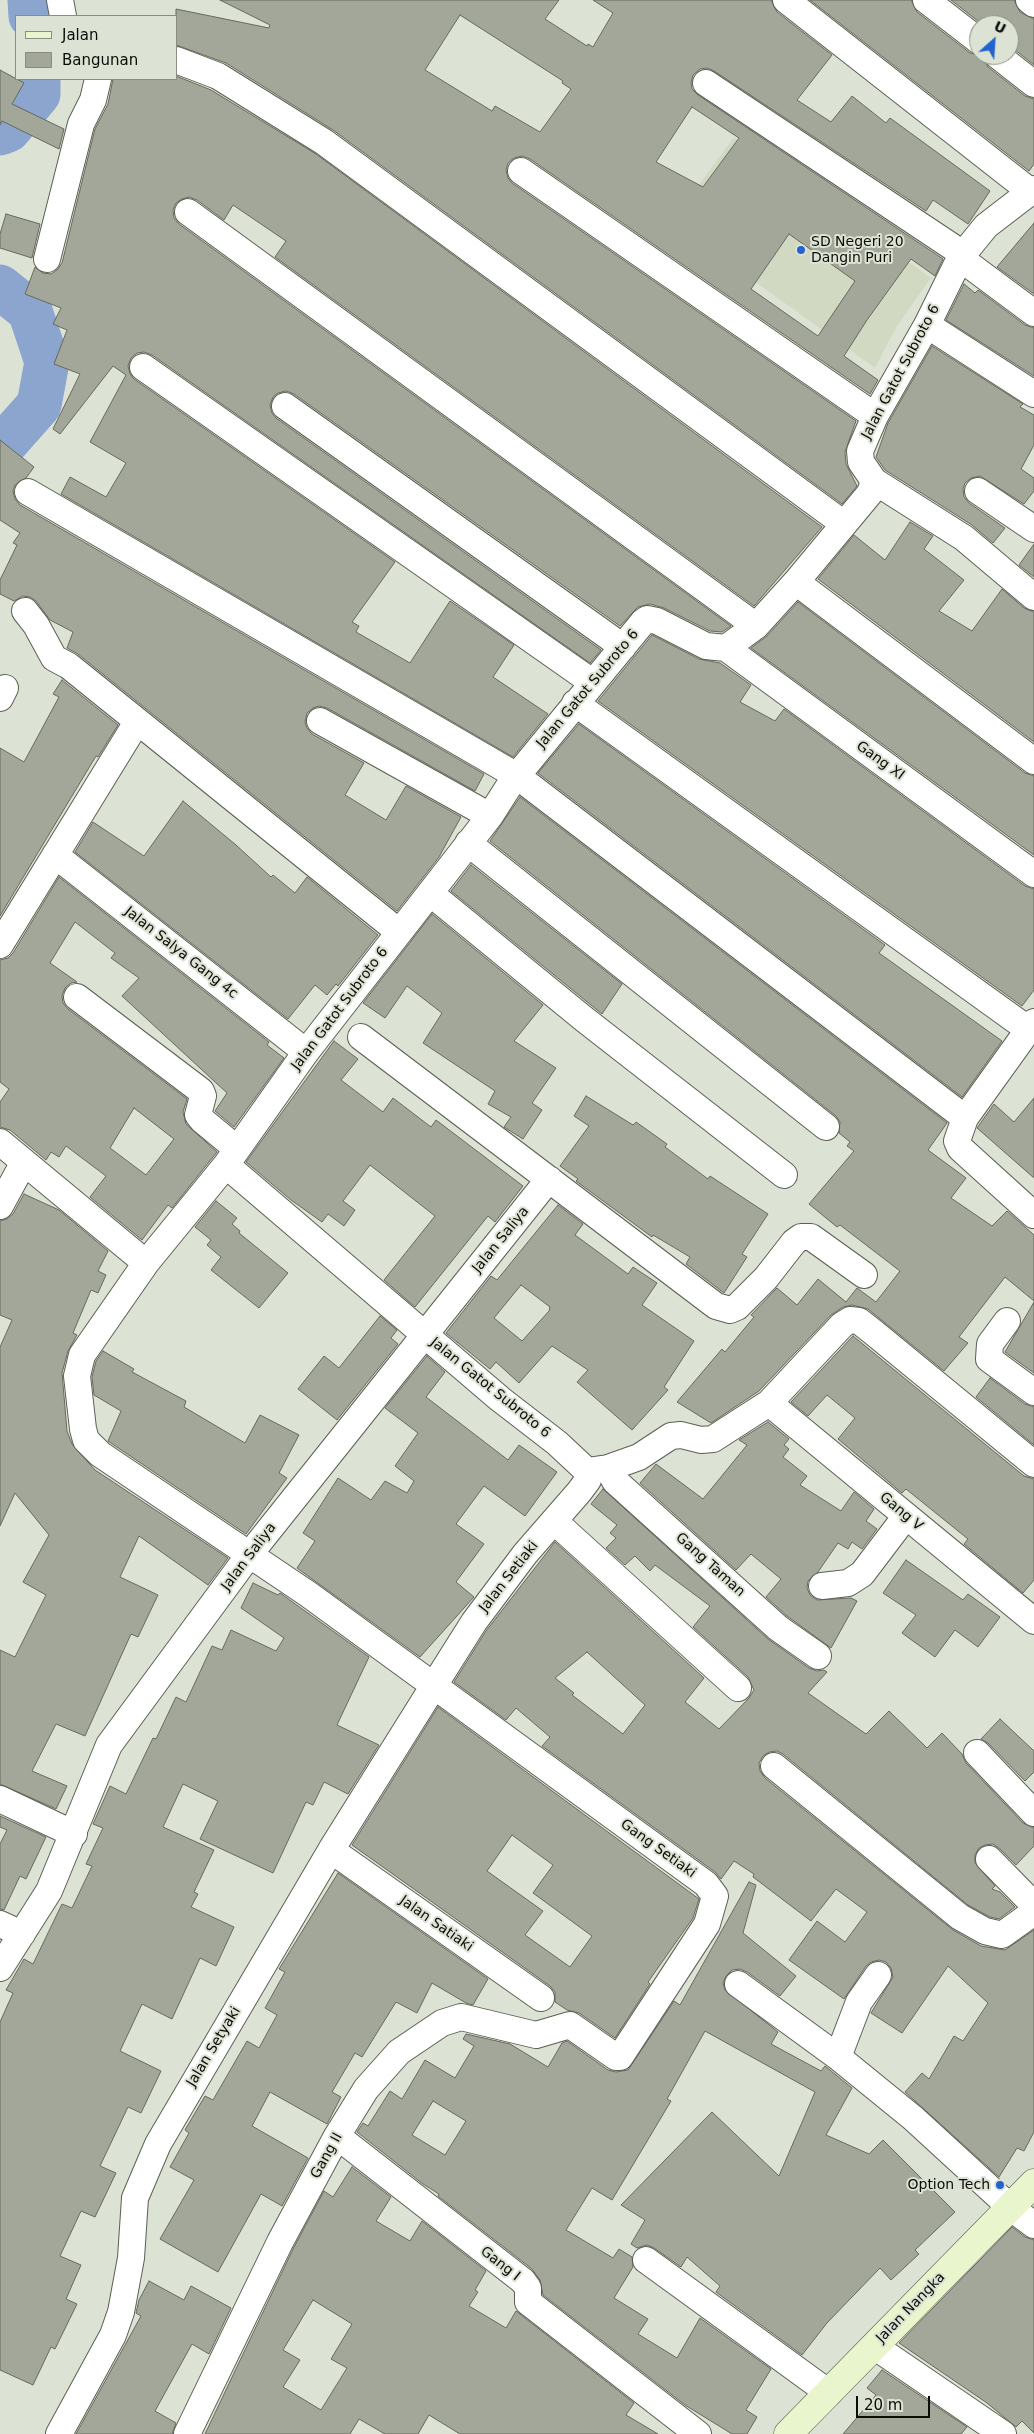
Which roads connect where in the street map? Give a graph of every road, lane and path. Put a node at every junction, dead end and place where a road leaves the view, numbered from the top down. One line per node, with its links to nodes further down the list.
1 (60, 0): 6 (street)
2 (786, 0): 14 (street)
3 (926, 0): 7 (street)
4 (1029, 0): 5 (street)
5 (1034, 4)
6 (63, 15)
7 (969, 33)
8 (178, 61): 27 (street)
9 (1010, 65): 12 (street)
10 (98, 80): 17 (street)
11 (706, 84): 16 (street)
12 (1034, 84)
13 (521, 171): 23 (street)
14 (1032, 190): 16 (street, Jalan Gatot Subroto 6)
15 (188, 212): 32 (street)
16 (962, 256): 18 (street); 19 (street, Jalan Gatot Subroto 6)
17 (47, 259)
18 (1034, 313)
19 (928, 325): 21 (street); 23 (street, Jalan Gatot Subroto 6)
20 (143, 367): 35 (street)
21 (1034, 394)
22 (285, 406): 33 (street)
23 (875, 416): 24 (street, Jalan Gatot Subroto 6)
24 (874, 481): 27 (street); 30 (street)
25 (978, 491): 28 (street)
26 (28, 492): 40 (street)
27 (844, 524): 29 (street)
28 (1034, 530)
29 (796, 582): 32 (street); 39 (street)
30 (1034, 597)
31 (25, 611): 38 (street)
32 (756, 626): 34 (street)
33 (623, 647): 34 (street, Jalan Gatot Subroto 6); 35 (street, Jalan Gatot Subroto 6)
34 (726, 648): 44 (street, Gang XI)
35 (592, 682): 36 (street, Jalan Gatot Subroto 6)
36 (575, 703): 40 (street, Jalan Gatot Subroto 6); 50 (street)
37 (320, 721): 41 (street)
38 (137, 722): 43 (street); 46 (street)
39 (1034, 761)
40 (517, 776): 41 (street, Jalan Gatot Subroto 6); 52 (street)
41 (490, 816): 42 (street, Jalan Gatot Subroto 6)
42 (468, 844): 45 (street, Jalan Gatot Subroto 6); 53 (street)
43 (55, 855): 47 (street); 51 (street, Jalan Salya Gang 4c)
44 (1034, 874)
45 (430, 893): 46 (street, Jalan Gatot Subroto 6); 57 (street)
46 (399, 932): 51 (street, Jalan Gatot Subroto 6)
47 (0, 946)
48 (77, 997): 55 (street)
49 (360, 1037): 58 (street)
50 (1029, 1039): 52 (street)
51 (306, 1052): 55 (street, Jalan Gatot Subroto 6)
52 (965, 1118): 60 (street)
53 (826, 1127)
54 (0, 1142): 56 (street)
55 (234, 1159): 61 (street, Jalan Gatot Subroto 6); 64 (street, Jalan Gatot Subroto 6)
56 (24, 1162): 59 (street); 61 (street)
57 (784, 1175)
58 (549, 1179): 62 (street); 64 (street, Jalan Saliya)
59 (0, 1206)
60 (1034, 1215)
61 (146, 1264): 71 (street, Jalan Gatot Subroto 6)
62 (864, 1275)
63 (1007, 1321): 65 (street)
64 (425, 1335): 68 (street, Jalan Gatot Subroto 6); 71 (street, Jalan Saliya)
65 (1034, 1392)
66 (769, 1403): 67 (street); 68 (street); 69 (street, Gang V)
67 (1034, 1464)
68 (597, 1470): 70 (street, Jalan Setiaki); 74 (street, Gang Taman)
69 (906, 1516): 72 (street); 73 (street, Gang V)
70 (554, 1521): 75 (street, Jalan Setiaki); 76 (street)
71 (249, 1555): 75 (street, Jalan Gatot Subroto 6); 81 (street, Jalan Saliya)
72 (822, 1586)
73 (1034, 1622)
74 (818, 1656)
75 (433, 1686): 82 (street, Jalan Setyaki); 91 (street, Gang Setiaki)
76 (738, 1688)
77 (977, 1753): 80 (street)
78 (774, 1766): 85 (street)
79 (0, 1799): 81 (street)
80 (1034, 1813)
81 (74, 1834): 86 (street, Jalan Saliya)
82 (331, 1850): 90 (street, Jalan Satiaki); 100 (street, Jalan Setyaki)
83 (989, 1859): 84 (street)
84 (1034, 1905)
85 (1034, 1912)
86 (11, 1929): 87 (street, Jalan Saliya)
87 (0, 1968)
88 (878, 1975): 92 (street)
89 (738, 1984): 92 (street)
90 (541, 1998)
91 (570, 2025): 93 (street, Gang II)
92 (838, 2057): 95 (street)
93 (337, 2136): 101 (street, Gang II); 102 (street, Gang I)
94 (1034, 2183): 95 (main road, Jalan Nangka)
95 (1010, 2207): 96 (street); 98 (main road, Jalan Nangka)
96 (1034, 2225)
97 (646, 2260): 99 (street)
98 (874, 2346): 99 (main road, Jalan Nangka); 104 (street)
99 (829, 2392): 103 (main road, Jalan Nangka)
100 (59, 2434)
101 (187, 2434)
102 (698, 2434)
103 (788, 2434)
104 (1004, 2434)

